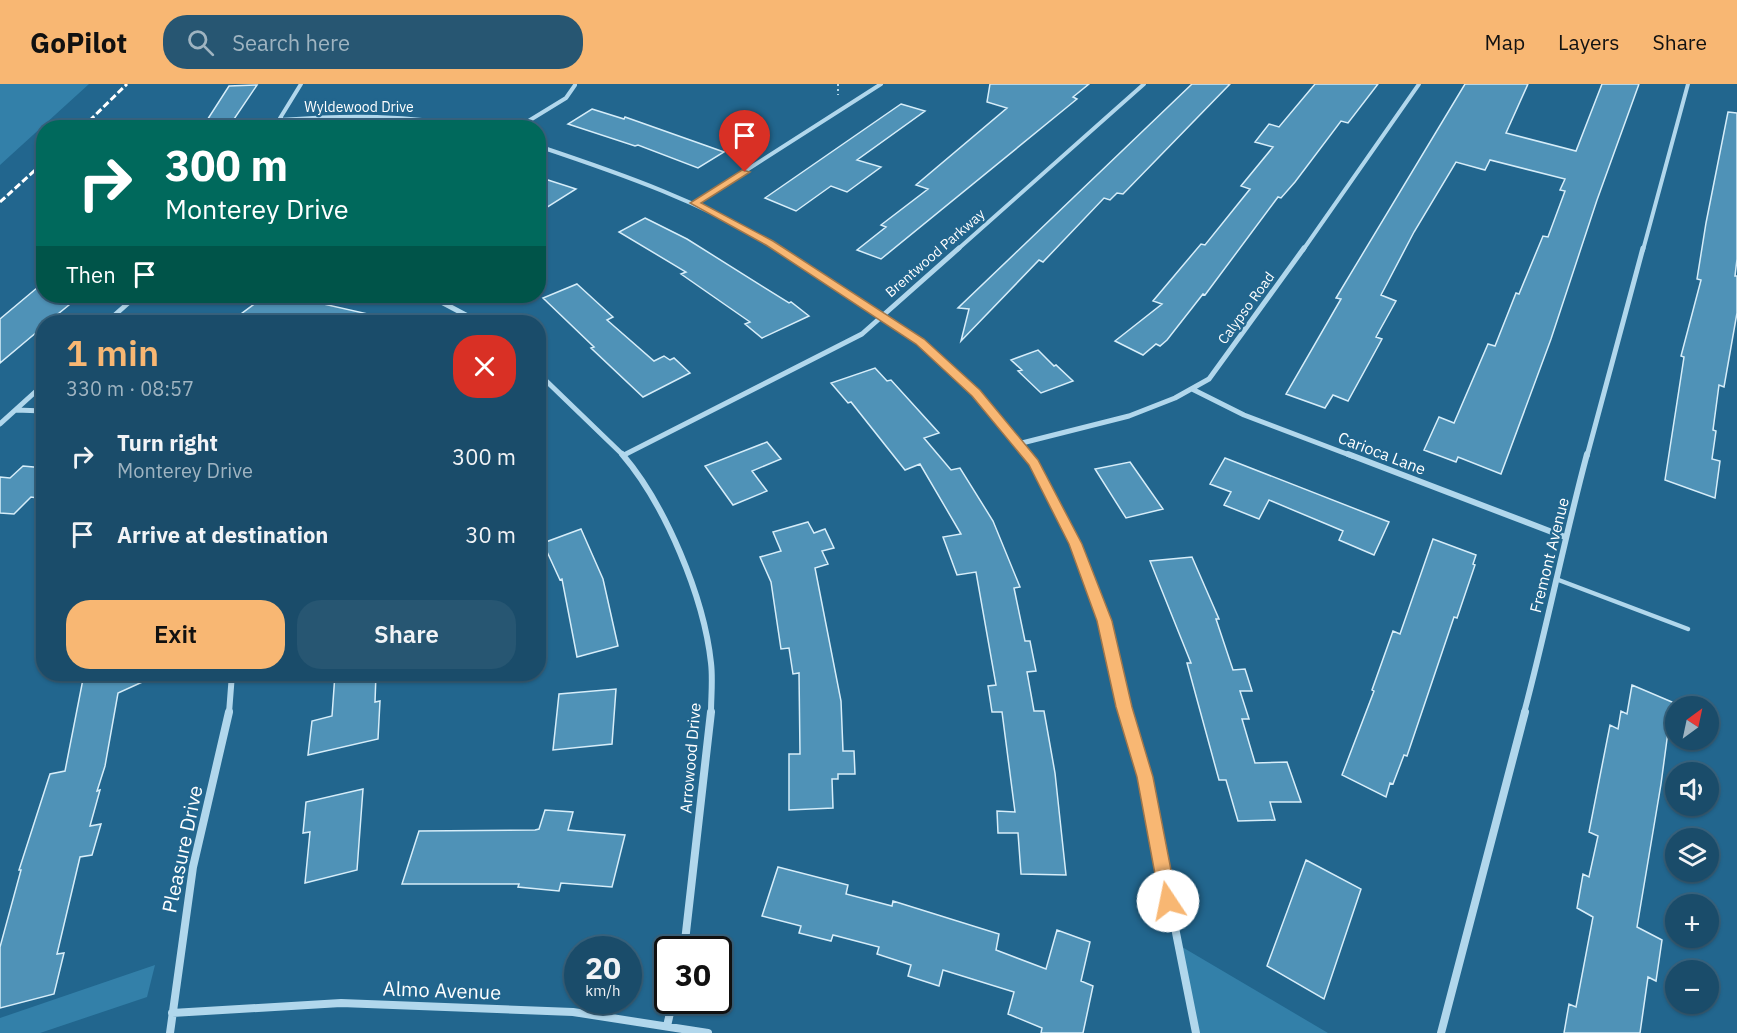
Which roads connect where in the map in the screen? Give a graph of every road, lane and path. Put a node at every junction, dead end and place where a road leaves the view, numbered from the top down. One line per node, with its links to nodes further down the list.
1 (301, 84): 9 (street)
2 (838, 84): 8 (path)
3 (881, 84): 13 (street)
4 (1144, 84): 18 (street, Brentwood Parkway)
5 (1419, 84): 20 (street, Calypso Road)
6 (1688, 84): 27 (street, Fremont Avenue)
7 (575, 85): 11 (street)
8 (838, 96)
9 (279, 120): 10 (street, Wyldewood Drive)
10 (423, 120)
11 (530, 120)
12 (546, 149): 13 (street)
13 (695, 203): 18 (street)
14 (127, 303): 16 (street)
15 (443, 303): 17 (street)
16 (115, 315)
17 (466, 315)
18 (882, 315): 25 (street); 26 (street, Brentwood Parkway)
19 (546, 381): 26 (street, Arrowood Drive)
20 (1192, 388): 25 (street, Calypso Road); 27 (street, Carioca Lane)
21 (36, 391): 22 (street)
22 (15, 410): 23 (street); 24 (street)
23 (36, 411)
24 (0, 424)
25 (1018, 444): 37 (street)
26 (624, 455): 31 (street, Arrowood Drive)
27 (1565, 537): 28 (street, Fremont Avenue)
28 (1556, 579): 29 (lane); 38 (street, Fremont Avenue)
29 (1688, 629)
30 (231, 681): 32 (street, Pleasure Drive)
31 (686, 936)
32 (172, 1013): 34 (street, Almo Avenue); 35 (street, Pleasure Drive)
33 (670, 1014): 34 (street)
34 (667, 1026): 36 (street, Almo Avenue)
35 (170, 1033)
36 (708, 1033)
37 (1196, 1033)
38 (1441, 1033)

